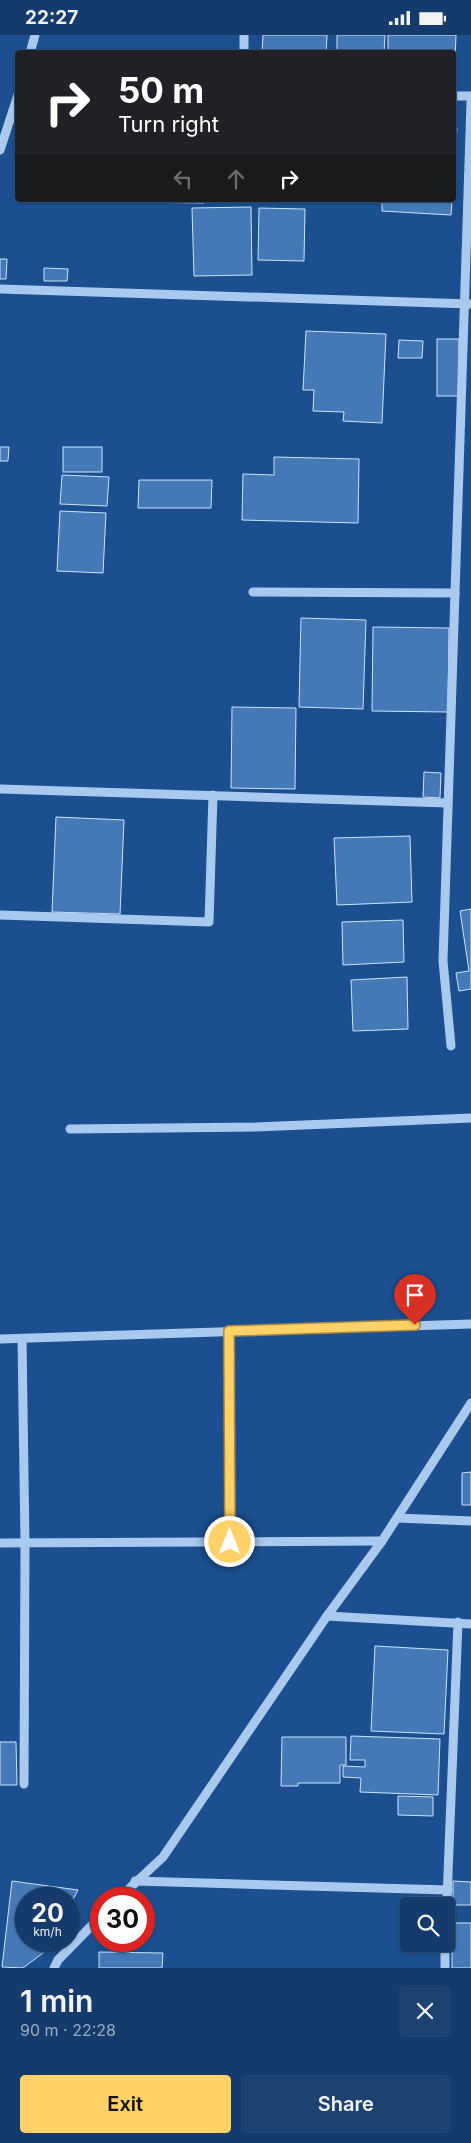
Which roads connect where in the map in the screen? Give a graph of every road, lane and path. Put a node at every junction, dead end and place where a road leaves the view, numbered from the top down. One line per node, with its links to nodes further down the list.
1 (35, 35): 3 (street)
2 (244, 35): 4 (street)
3 (31, 50)
4 (244, 50)
5 (456, 95): 6 (street)
6 (471, 96)
7 (471, 102): 11 (street)
8 (15, 104): 9 (street)
9 (0, 150)
10 (0, 289): 11 (street)
11 (468, 304): 13 (street)
12 (253, 592): 13 (street)
13 (455, 593): 16 (street)
14 (0, 789): 15 (street)
15 (213, 795): 16 (street); 17 (street)
16 (448, 803): 18 (street)
17 (0, 915)
18 (451, 1046)
19 (471, 1118): 20 (street)
20 (70, 1129)
21 (471, 1324): 22 (street)
22 (229, 1331): 24 (street); 29 (street)
23 (0, 1339): 24 (street)
24 (22, 1339): 31 (street)
25 (471, 1403): 26 (street)
26 (397, 1518): 27 (street); 28 (street)
27 (471, 1521)
28 (382, 1541): 29 (street); 32 (street)
29 (230, 1542): 31 (street)
30 (0, 1543): 31 (street)
31 (24, 1543): 35 (street)
32 (327, 1616): 33 (street); 36 (street)
33 (458, 1622): 34 (street); 38 (street)
34 (471, 1624)
35 (24, 1784)
36 (135, 1881): 37 (street); 38 (street)
37 (129, 1887)
38 (448, 1890): 39 (street)
39 (448, 1897)
40 (90, 1927): 42 (street)
41 (445, 1952): 43 (street)
42 (54, 1968)
43 (444, 1968)

